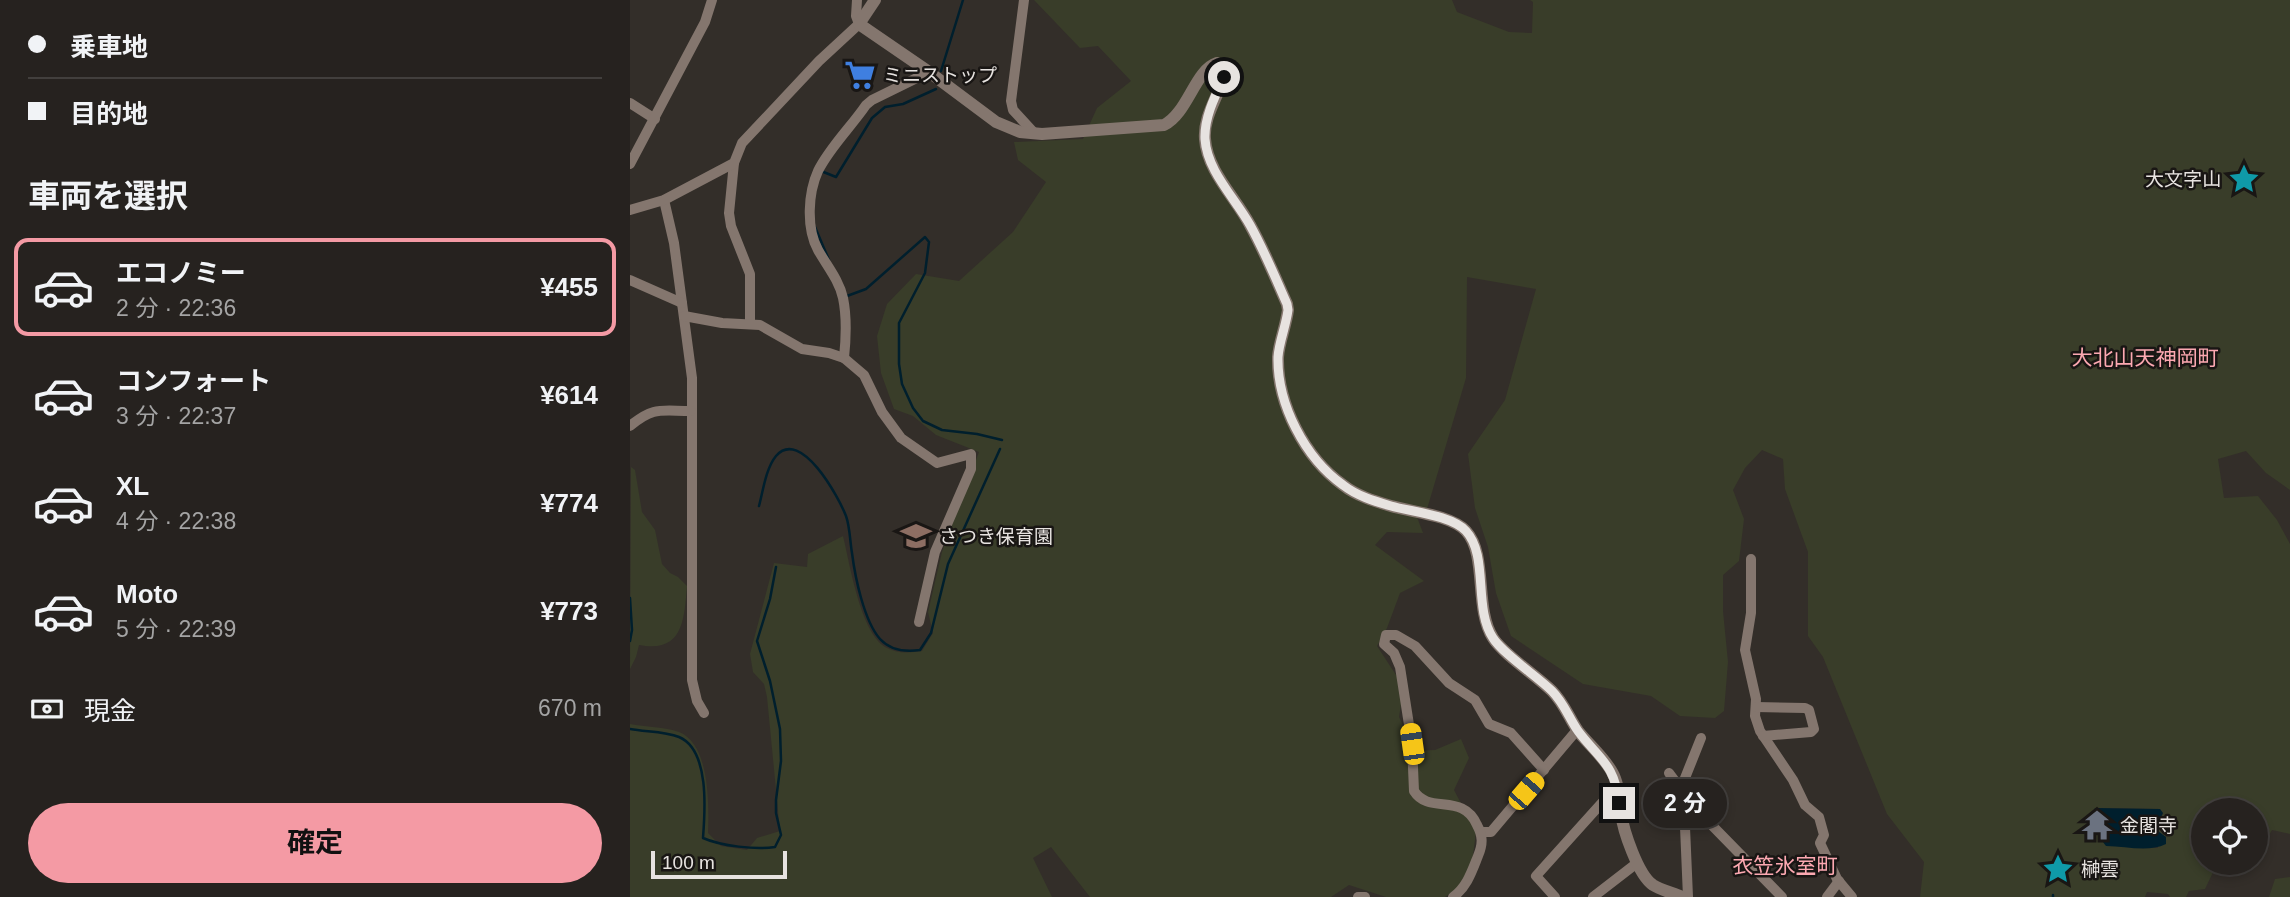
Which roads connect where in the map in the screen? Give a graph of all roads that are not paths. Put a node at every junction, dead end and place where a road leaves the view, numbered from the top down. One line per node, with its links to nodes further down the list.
1 (712, 0): 8 (street)
2 (857, 0): 5 (street)
3 (875, 0): 5 (street)
4 (1024, 0): 9 (street)
5 (859, 24): 6 (street); 10 (street)
6 (929, 72): 9 (street); 18 (street)
7 (630, 103): 8 (street)
8 (655, 118): 11 (street)
9 (1035, 134): 25 (street)
10 (734, 163): 12 (street); 17 (street)
11 (630, 164)
12 (664, 200): 13 (street); 15 (street)
13 (630, 210)
14 (630, 280): 15 (street)
15 (682, 303): 16 (street)
16 (684, 316): 17 (street); 19 (street)
17 (750, 323): 18 (street)
18 (844, 358): 22 (street)
19 (691, 411): 20 (street); 24 (street)
20 (630, 426)
21 (1751, 559): 23 (street)
22 (919, 622)
23 (1756, 707): 26 (street); 26 (street)
24 (704, 713)
25 (1577, 730): 28 (street); 30 (street)
26 (1763, 736): 35 (street)
27 (1700, 738): 31 (street)
28 (1544, 770): 33 (street); 33 (street)
29 (1669, 773): 31 (street)
30 (1617, 786): 34 (street); 39 (street)
31 (1681, 788): 32 (street)
32 (1695, 808): 42 (street); 43 (street)
33 (1481, 832): 38 (street)
34 (1637, 863): 40 (street); 41 (street)
35 (1839, 881): 44 (street); 45 (street)
36 (1358, 897): 37 (street)
37 (1365, 897)
38 (1453, 897)
39 (1555, 897)
40 (1593, 897)
41 (1682, 897)
42 (1688, 897)
43 (1782, 897)
44 (1827, 897)
45 (1852, 897)

